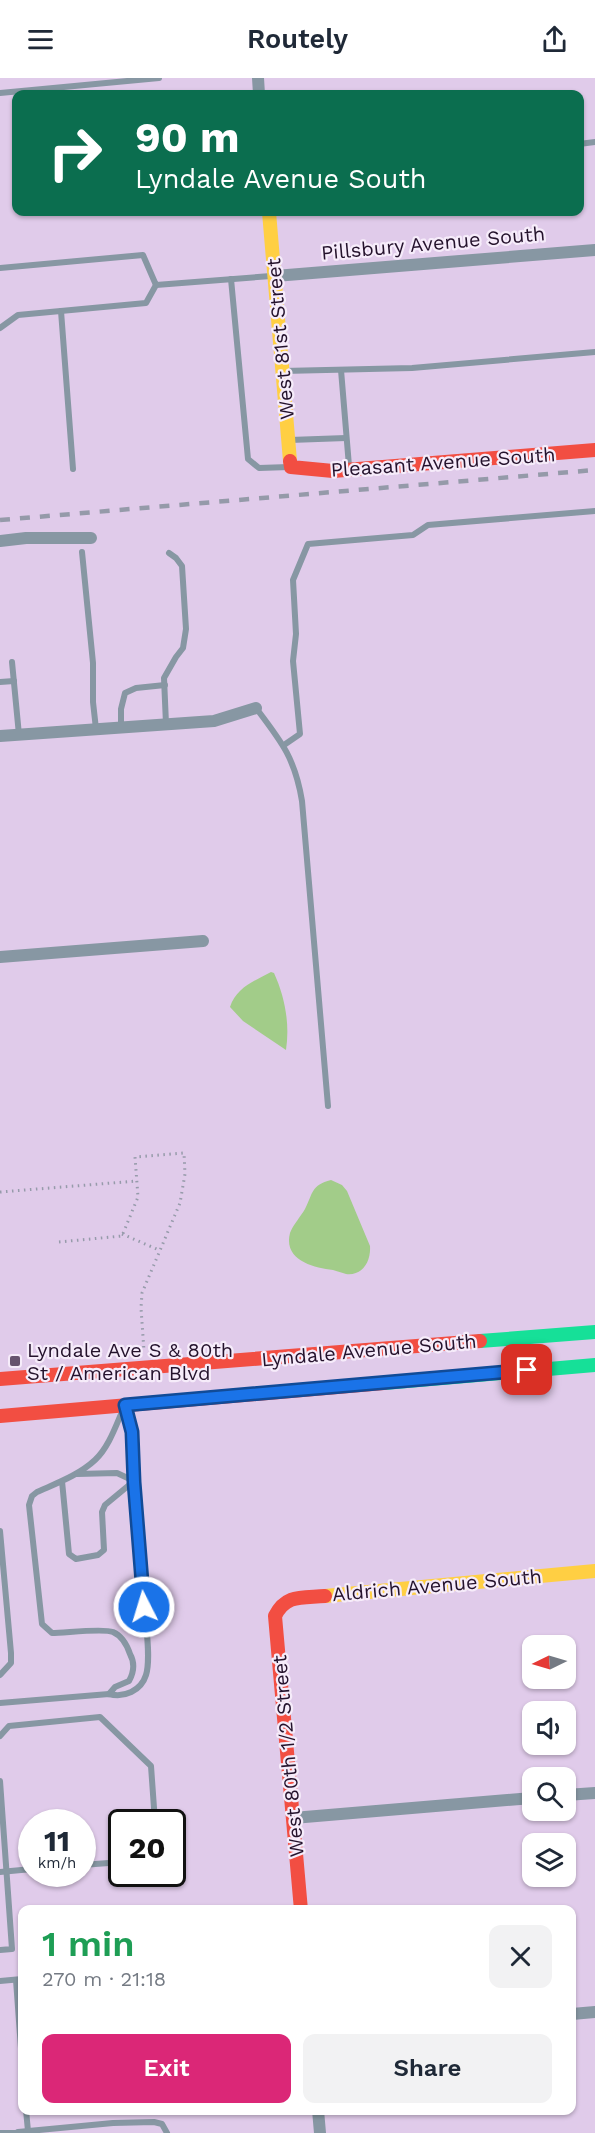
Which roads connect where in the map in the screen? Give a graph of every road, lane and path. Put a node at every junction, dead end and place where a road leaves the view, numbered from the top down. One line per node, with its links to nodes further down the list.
1 (159, 78): 2 (lane)
2 (32, 90)
3 (269, 216): 6 (street, West 81st Street)
4 (595, 250): 6 (street, Pillsbury Avenue South)
5 (0, 268): 8 (lane)
6 (275, 276): 7 (lane); 13 (street, West 81st Street)
7 (231, 279): 8 (lane); 17 (lane)
8 (156, 285): 9 (lane)
9 (61, 311): 10 (lane); 18 (lane)
10 (0, 328)
11 (595, 352): 12 (lane)
12 (340, 370): 13 (lane); 14 (lane)
13 (283, 371): 15 (street, West 81st Street)
14 (346, 438): 15 (lane); 19 (lane)
15 (289, 440): 17 (street, West 81st Street)
16 (595, 450): 19 (street, Pleasant Avenue South)
17 (291, 467): 19 (street, Pleasant Avenue South)
18 (73, 469)
19 (349, 470)
20 (595, 511): 35 (lane)
21 (91, 538): 22 (street)
22 (0, 541)
23 (82, 552): 32 (lane)
24 (169, 554): 28 (lane)
25 (12, 662): 26 (lane)
26 (14, 681): 27 (lane); 33 (lane)
27 (0, 682)
28 (165, 685): 30 (lane); 31 (lane)
29 (256, 708): 30 (street); 35 (lane)
30 (166, 725): 31 (street)
31 (121, 728): 32 (street)
32 (96, 729): 33 (street)
33 (19, 735): 34 (street)
34 (0, 736)
35 (284, 745): 38 (lane)
36 (202, 940): 37 (street)
37 (0, 957)
38 (328, 1106)
39 (137, 1181): 40 (path); 41 (path); 43 (path)
40 (0, 1192)
41 (123, 1234): 42 (path); 43 (path)
42 (59, 1242)
43 (160, 1251): 46 (path)
44 (595, 1332): 46 (street, Lyndale Avenue South)
45 (595, 1365): 48 (street, Lyndale Avenue South)
46 (145, 1368): 47 (street, Lyndale Avenue South)
47 (0, 1380)
48 (125, 1405): 49 (street, Lyndale Avenue South); 50 (lane); 52 (lane)
49 (0, 1416)
50 (76, 1474): 51 (lane); 52 (lane)
51 (62, 1481): 52 (lane); 57 (lane)
52 (134, 1482): 57 (lane)
53 (0, 1531): 56 (lane)
54 (595, 1571): 55 (street, Aldrich Avenue South)
55 (281, 1604): 66 (street, West 80th 1/2 Street)
56 (0, 1675)
57 (109, 1694): 58 (lane)
58 (0, 1703)
59 (0, 1736): 65 (lane)
60 (0, 1781): 64 (lane)
61 (595, 1793): 62 (street)
62 (576, 1795)
63 (522, 1799): 66 (street)
64 (1, 1801): 68 (lane)
65 (154, 1809)
66 (293, 1818): 69 (street, West 80th 1/2 Street)
67 (18, 1870): 68 (lane)
68 (3, 1871): 70 (lane)
69 (301, 1905)
70 (0, 1950)
71 (18, 1979): 72 (lane)
72 (0, 1981)
73 (595, 2012): 74 (street)
74 (576, 2014)
75 (25, 2115): 77 (lane)
76 (318, 2115): 80 (street)
77 (22, 2132): 78 (lane); 79 (lane)
78 (1, 2133)
79 (167, 2133)
80 (320, 2133)

